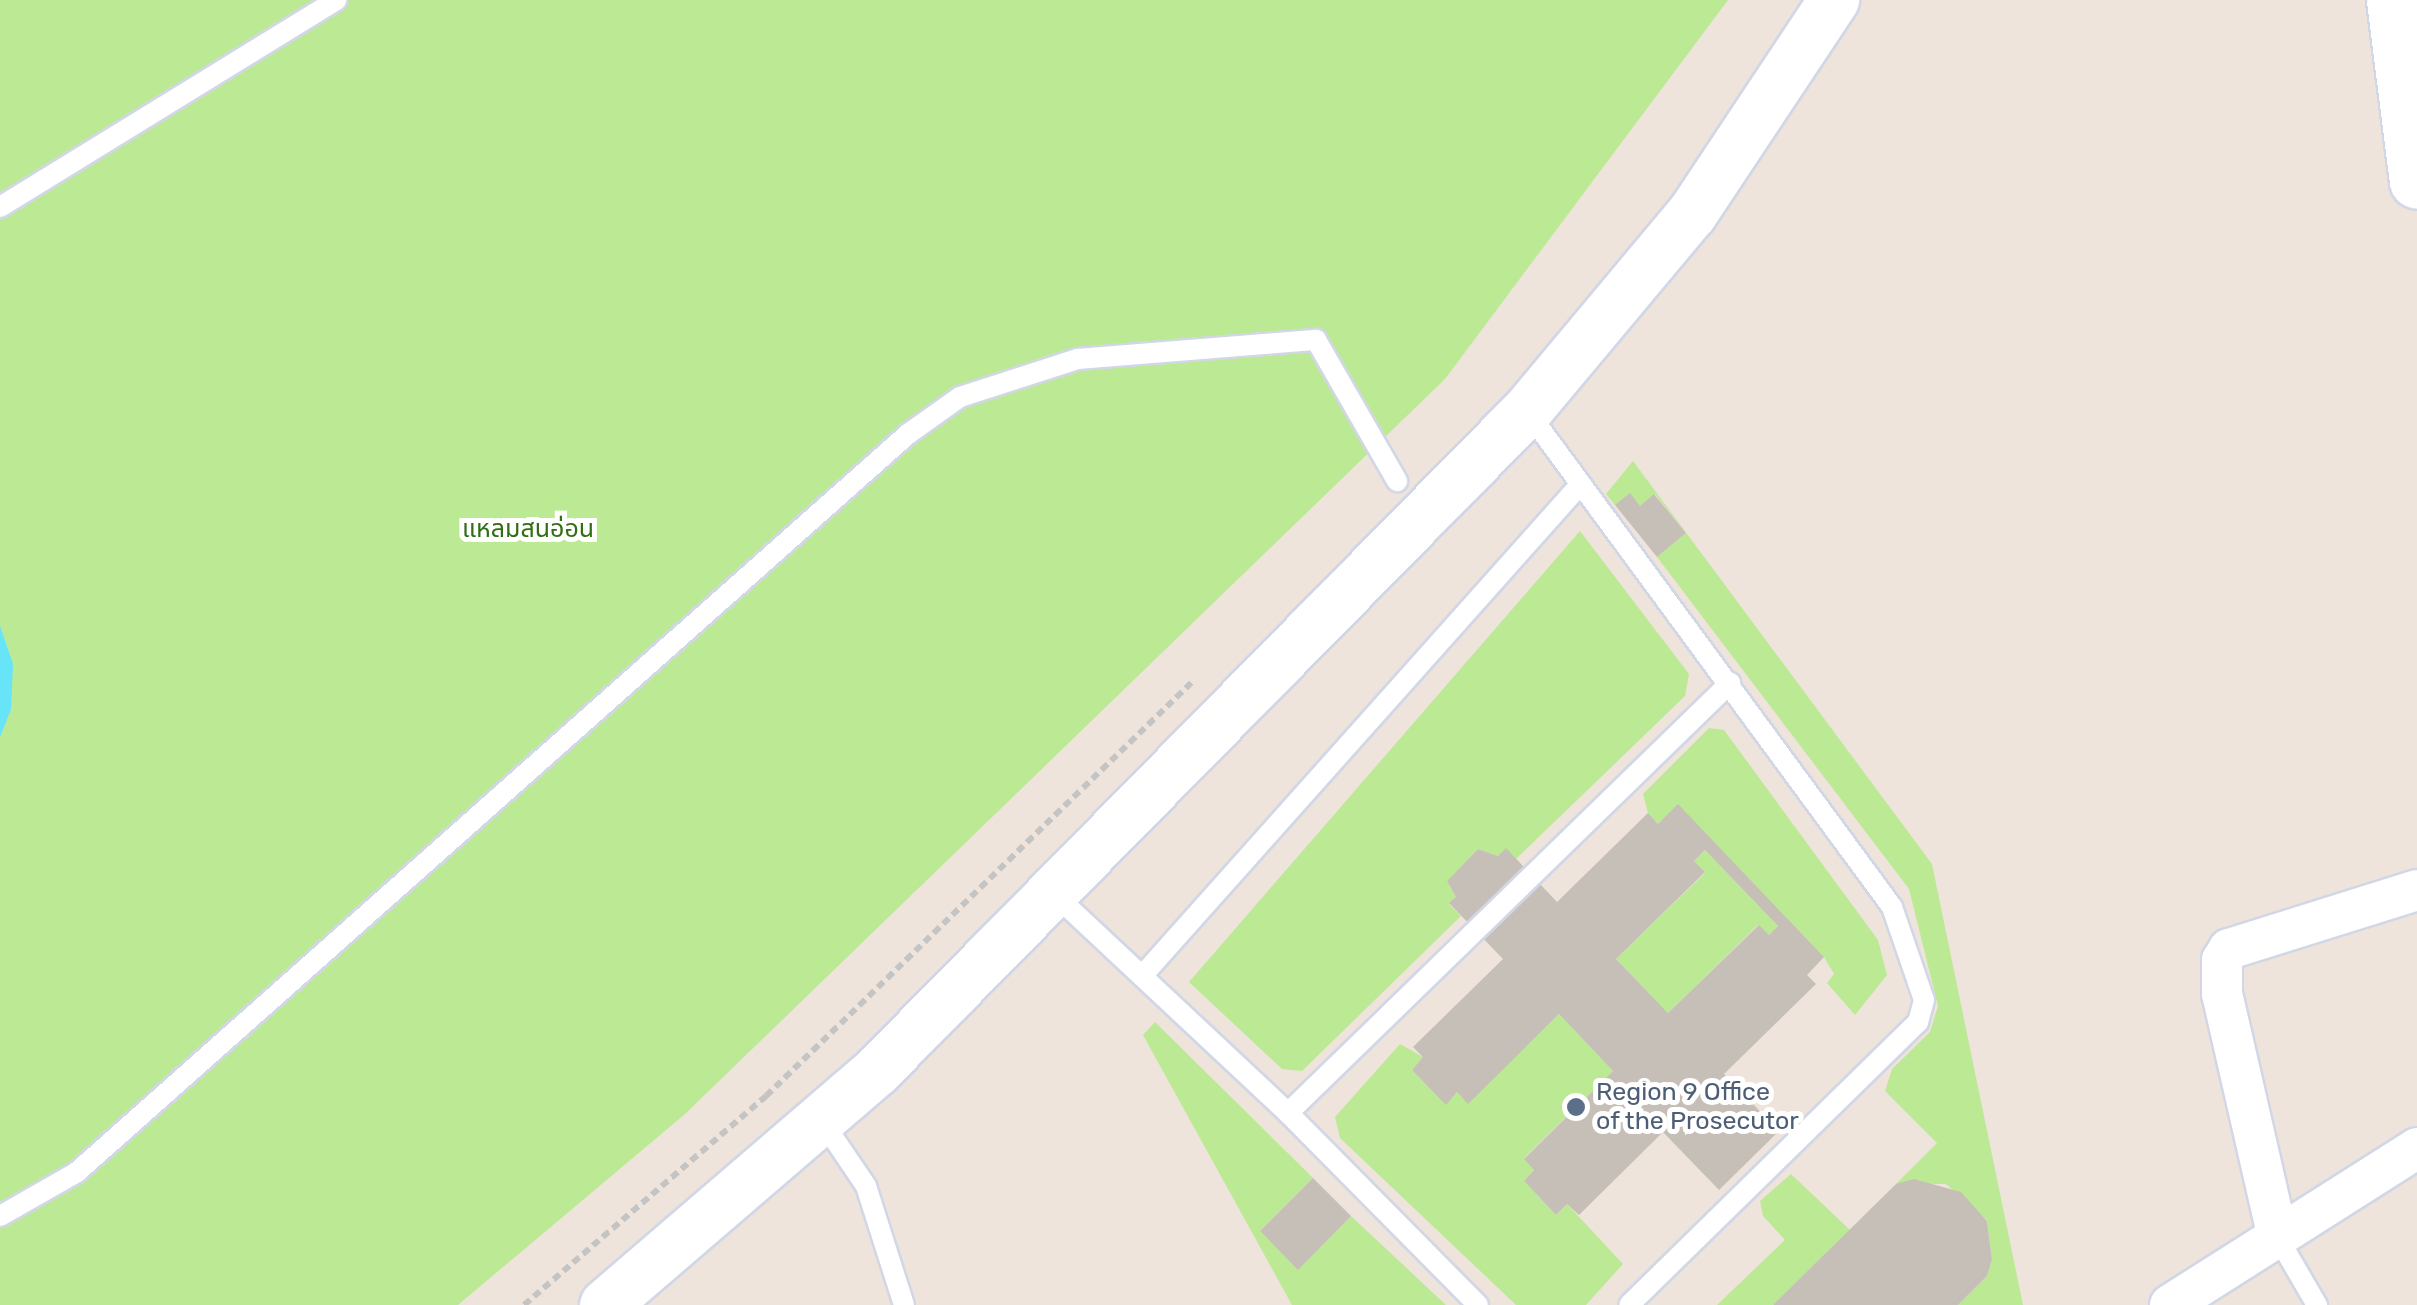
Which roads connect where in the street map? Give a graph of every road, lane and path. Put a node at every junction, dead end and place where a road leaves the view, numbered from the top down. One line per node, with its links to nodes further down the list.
1 (336, 0): 6 (lane)
2 (1834, 0): 7 (street)
3 (2394, 0): 4 (main road)
4 (2409, 52): 5 (main road)
5 (2417, 181)
6 (0, 207)
7 (1527, 412): 9 (lane); 13 (street)
8 (1397, 481): 18 (lane)
9 (1578, 486): 11 (lane); 14 (lane)
10 (1198, 675): 20 (path)
11 (1730, 683): 15 (lane); 24 (lane)
12 (2417, 890): 19 (street)
13 (1052, 893): 14 (lane); 16 (street)
14 (1142, 976): 15 (lane)
15 (1288, 1113): 23 (lane)
16 (820, 1118): 21 (street); 22 (lane)
17 (2417, 1148): 19 (street)
18 (0, 1216)
19 (2278, 1238): 25 (street); 26 (lane)
20 (524, 1305)
21 (605, 1305)
22 (904, 1305)
23 (1478, 1305)
24 (1628, 1305)
25 (2170, 1305)
26 (2317, 1305)

